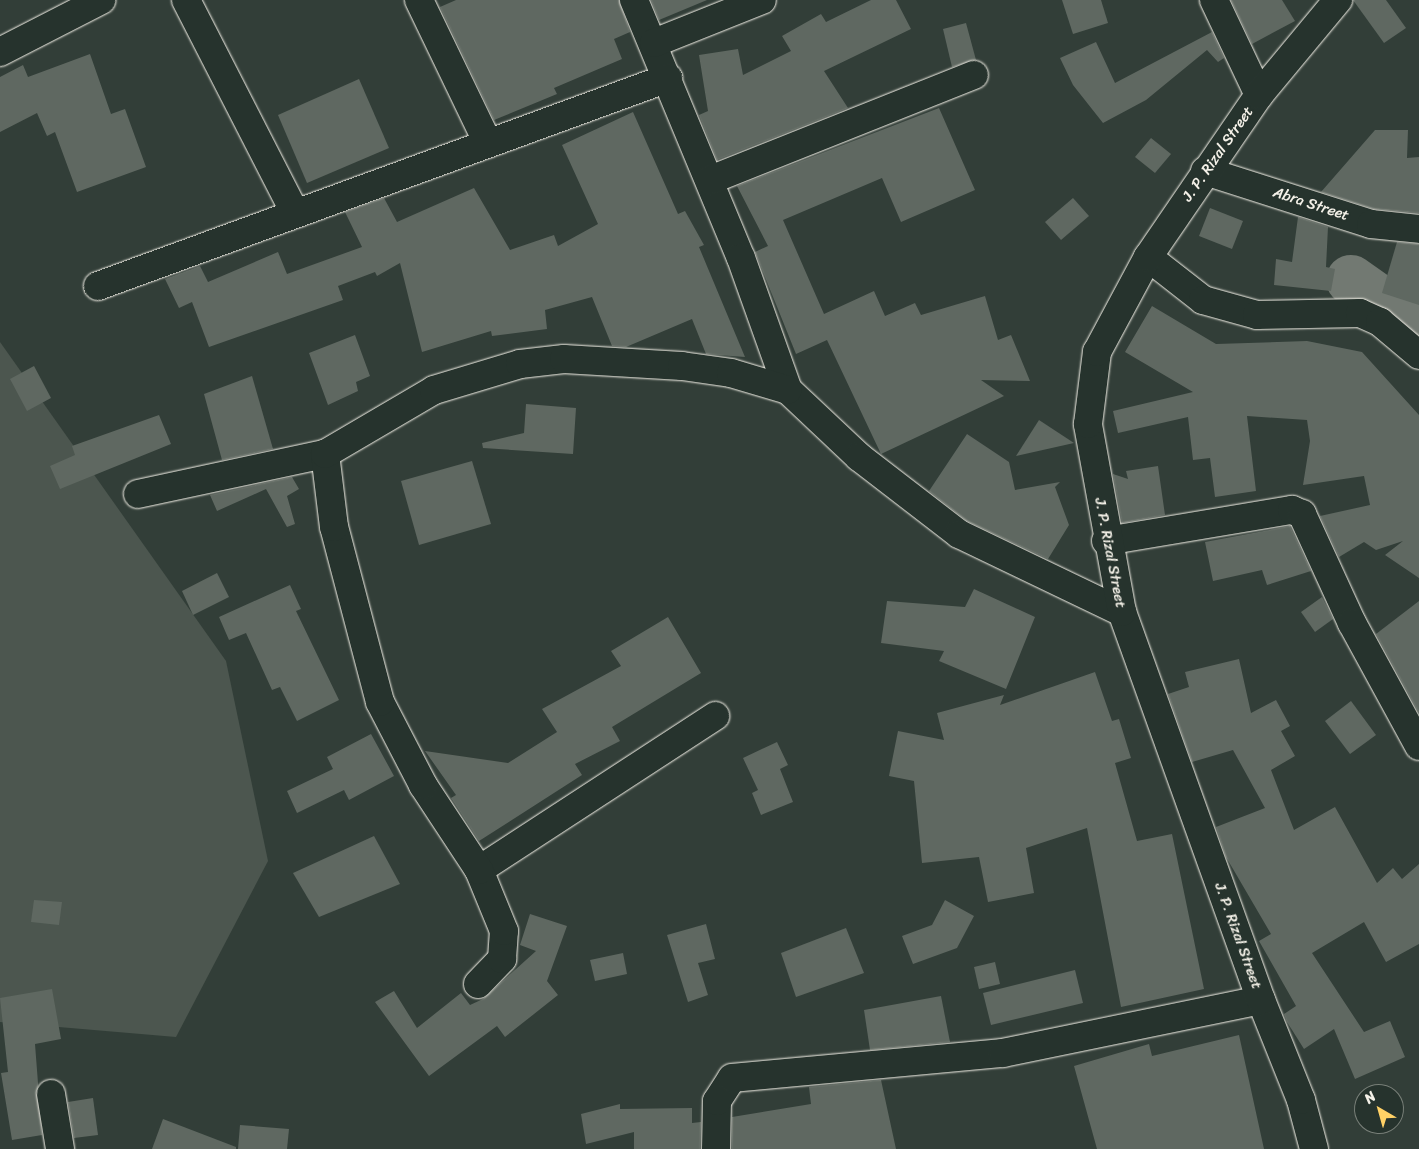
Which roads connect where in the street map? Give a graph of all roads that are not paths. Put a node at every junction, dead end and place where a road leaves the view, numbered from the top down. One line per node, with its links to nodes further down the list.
1 (101, 0): 9 (street)
2 (186, 0): 16 (street)
3 (419, 0): 13 (street)
4 (634, 0): 8 (street)
5 (762, 0): 8 (street)
6 (1214, 0): 12 (street)
7 (1338, 0): 12 (street, J. P. Rizal Street)
8 (654, 43): 11 (street)
9 (0, 52)
10 (974, 76): 15 (street)
11 (668, 78): 13 (street); 15 (street)
12 (1259, 96): 14 (street, J. P. Rizal Street)
13 (487, 141): 16 (street)
14 (1205, 171): 17 (street, Abra Street); 18 (street, J. P. Rizal Street)
15 (710, 180): 21 (street)
16 (296, 213): 19 (street)
17 (1419, 230)
18 (1148, 257): 20 (street); 24 (street, J. P. Rizal Street)
19 (98, 286)
20 (1419, 355)
21 (788, 390): 22 (street); 25 (street)
22 (325, 454): 23 (street); 28 (street)
23 (138, 494)
24 (1106, 541): 25 (street, J. P. Rizal Street); 27 (street)
25 (1122, 612): 30 (street, J. P. Rizal Street)
26 (715, 716): 28 (street)
27 (1419, 746)
28 (479, 870): 29 (street)
29 (478, 984)
30 (1261, 1000): 33 (street); 34 (street, J. P. Rizal Street)
31 (51, 1094): 32 (street)
32 (60, 1149)
33 (716, 1149)
34 (1314, 1149)

